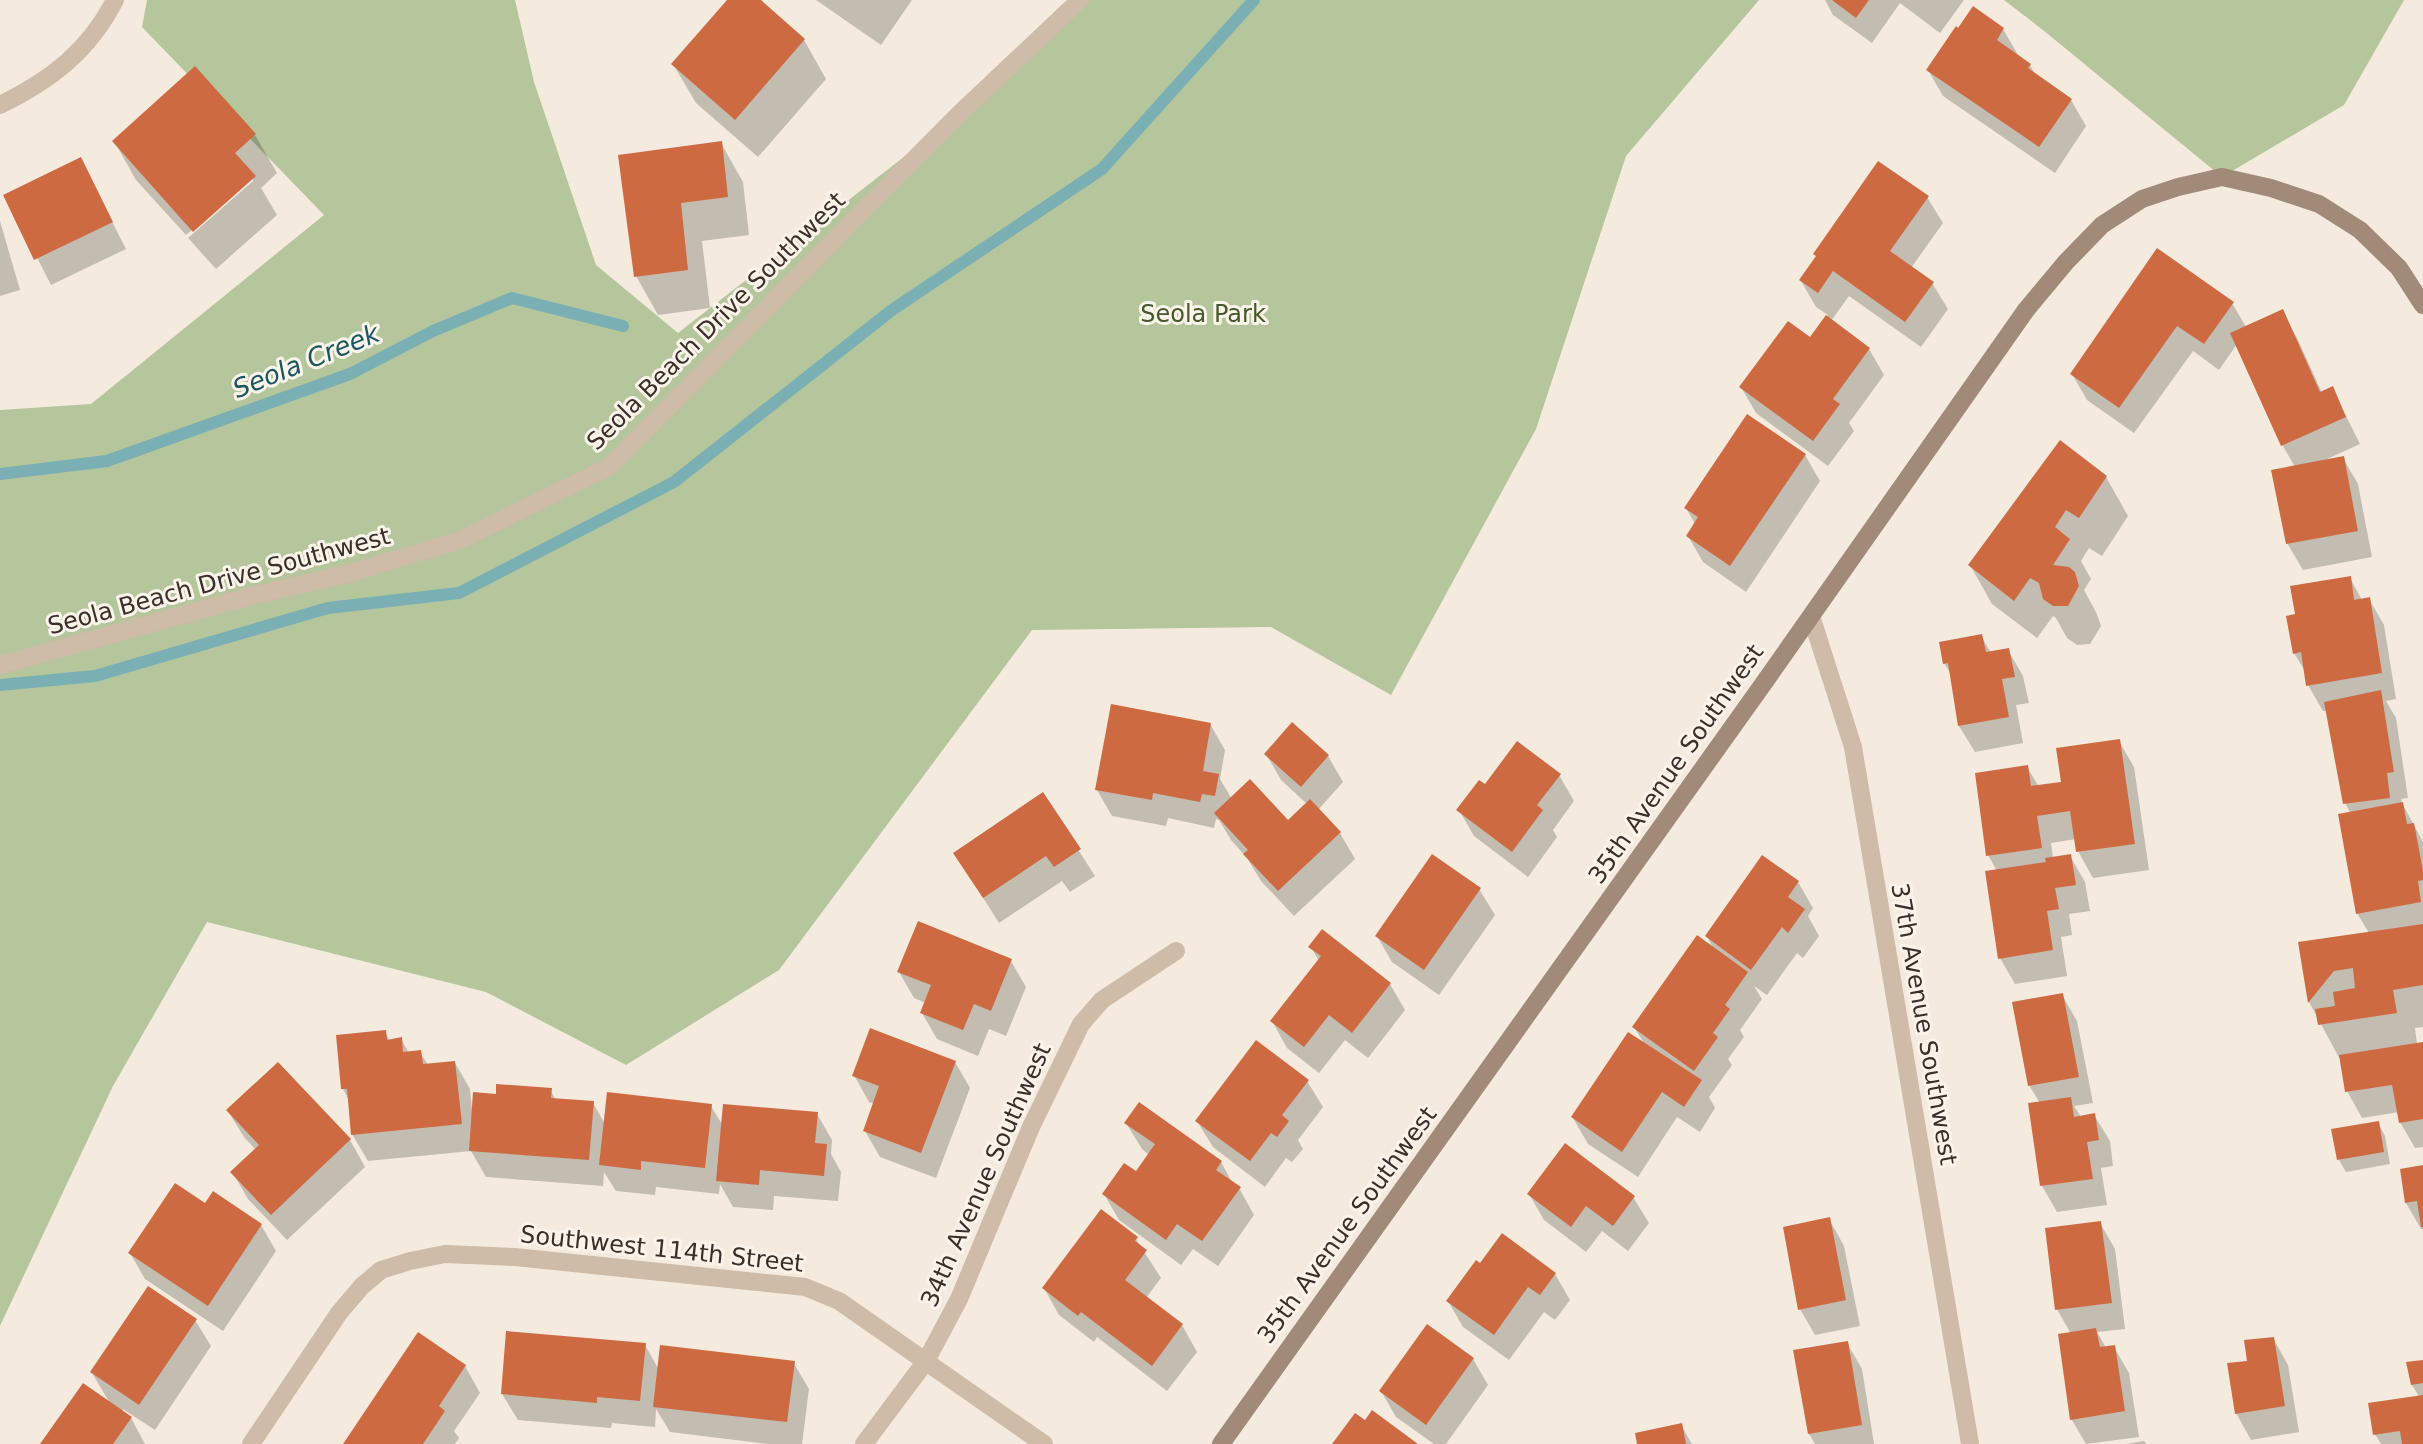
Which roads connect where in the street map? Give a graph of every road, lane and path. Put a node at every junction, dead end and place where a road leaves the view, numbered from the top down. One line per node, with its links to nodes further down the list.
1 (115, 0): 3 (street)
2 (1080, 0): 6 (street, Seola Beach Drive Southwest)
3 (0, 105)
4 (2423, 305): 5 (street, 35th Avenue Southwest)
5 (1811, 616): 12 (street, 35th Avenue Southwest); 13 (street, 37th Avenue Southwest)
6 (0, 665)
7 (1176, 951): 8 (street, 34th Avenue Southwest)
8 (926, 1361): 9 (street, Southwest 114th Street); 10 (street, 34th Avenue Southwest); 11 (street, Southwest 114th Street)
9 (251, 1444)
10 (864, 1444)
11 (1044, 1444)
12 (1221, 1444)
13 (1970, 1444)

